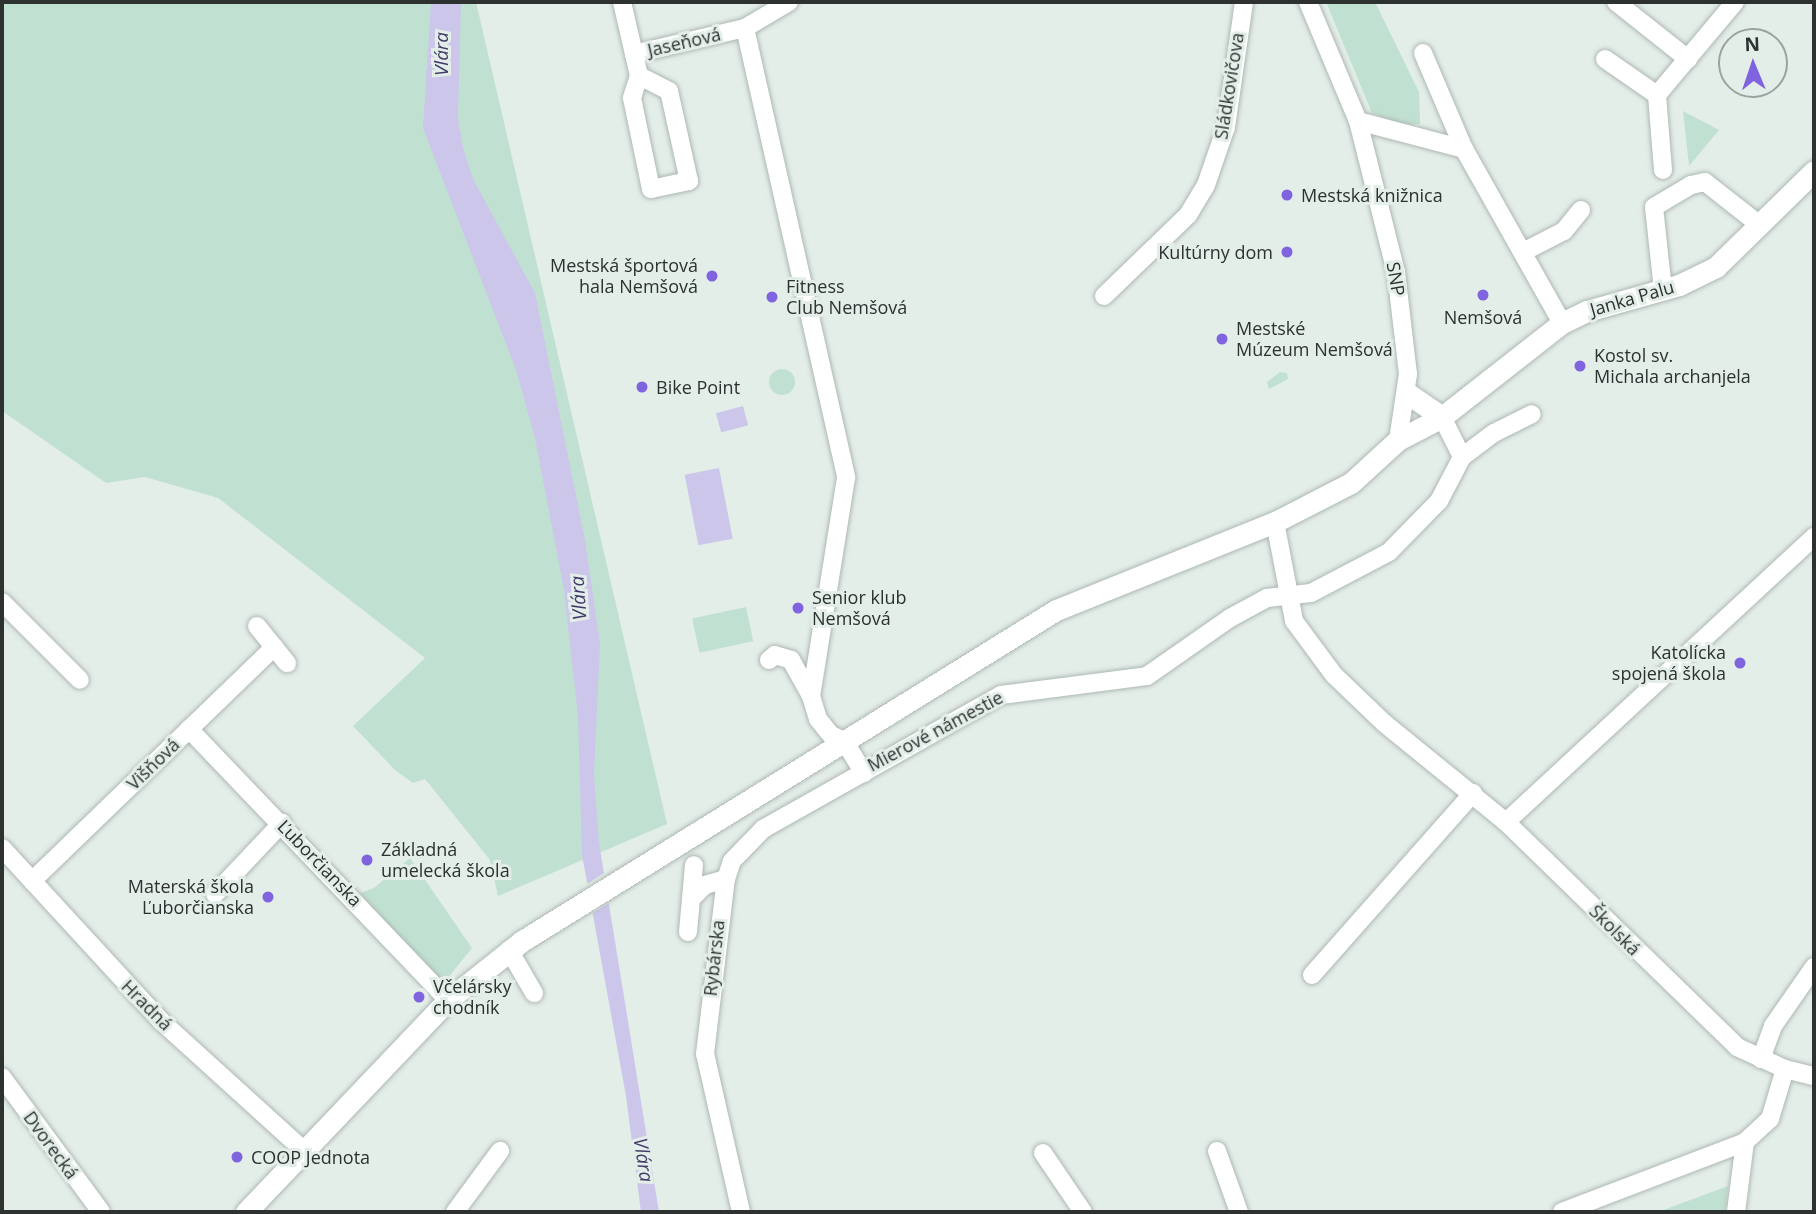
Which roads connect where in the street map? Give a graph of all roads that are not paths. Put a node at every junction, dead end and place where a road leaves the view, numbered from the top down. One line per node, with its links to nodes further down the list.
1 (622, 2): 9 (street, Jaseňová)
2 (789, 2): 7 (street, Jaseňová)
3 (1244, 2): 22 (street, Sládkovičova)
4 (1308, 2): 14 (street, SNP)
5 (1616, 2): 11 (street)
6 (1735, 2): 11 (street)
7 (745, 28): 9 (street, Jaseňová); 38 (street)
8 (1423, 53): 15 (street)
9 (634, 54): 12 (street)
10 (1605, 59): 13 (street)
11 (1688, 59): 13 (street)
12 (639, 76): 12 (street)
13 (1657, 95): 16 (street)
14 (1358, 121): 15 (street); 24 (street, SNP)
15 (1464, 149): 20 (street)
16 (1663, 170)
17 (1812, 178): 19 (main road, Janka Palu)
18 (1581, 210): 20 (street)
19 (1761, 226): 21 (main road, Janka Palu); 21 (street)
20 (1523, 252): 23 (street)
21 (1663, 290): 23 (main road, Janka Palu)
22 (1104, 296)
23 (1562, 323): 26 (main road, Janka Palu)
24 (1407, 393): 26 (main road); 27 (street, SNP)
25 (1532, 414): 28 (street, Mierové námestie)
26 (1441, 416): 27 (main road, Mierové námestie); 28 (street)
27 (1398, 440): 29 (main road, Mierové námestie)
28 (1460, 463): 31 (street, Mierové námestie)
29 (1275, 522): 31 (street, Školská); 40 (main road, Mierové námestie)
30 (1814, 537): 43 (street)
31 (1287, 594): 41 (street, Mierové námestie); 42 (street, Školská)
32 (4, 607): 37 (street)
33 (257, 626): 34 (street)
34 (274, 647): 36 (street); 39 (street, Višňová)
35 (769, 660): 38 (street, Mierové námestie)
36 (287, 663)
37 (80, 680)
38 (811, 696): 40 (street, Mierové námestie)
39 (190, 729): 44 (street, Ľuborčianska); 48 (street, Višňová)
40 (844, 741): 41 (street, Mierové námestie); 52 (main road)
41 (864, 773): 47 (street, Rybárska)
42 (1473, 793): 43 (street, Školská); 54 (street)
43 (1506, 822): 57 (street, Školská)
44 (282, 823): 49 (street); 56 (street, Ľuborčianska)
45 (2, 848): 48 (street, Hradná)
46 (694, 865): 50 (street)
47 (726, 879): 50 (street); 69 (street, Rybárska)
48 (32, 881): 62 (street, Hradná)
49 (215, 894)
50 (691, 899): 51 (street)
51 (688, 932)
52 (516, 946): 55 (street); 56 (main road)
53 (1814, 967): 57 (street)
54 (1311, 975)
55 (534, 993)
56 (448, 1000): 62 (main road)
57 (1761, 1059): 58 (street, Školská)
58 (1785, 1069): 59 (street, Školská); 61 (street)
59 (1814, 1076)
60 (2, 1077): 66 (street, Dvorecká)
61 (1745, 1142): 72 (street); 73 (street)
62 (303, 1150): 67 (main road)
63 (500, 1151): 68 (street)
64 (1217, 1151): 71 (street)
65 (1043, 1153): 70 (street)
66 (101, 1212)
67 (246, 1212)
68 (455, 1212)
69 (741, 1212)
70 (1083, 1212)
71 (1239, 1212)
72 (1562, 1212)
73 (1736, 1212)

